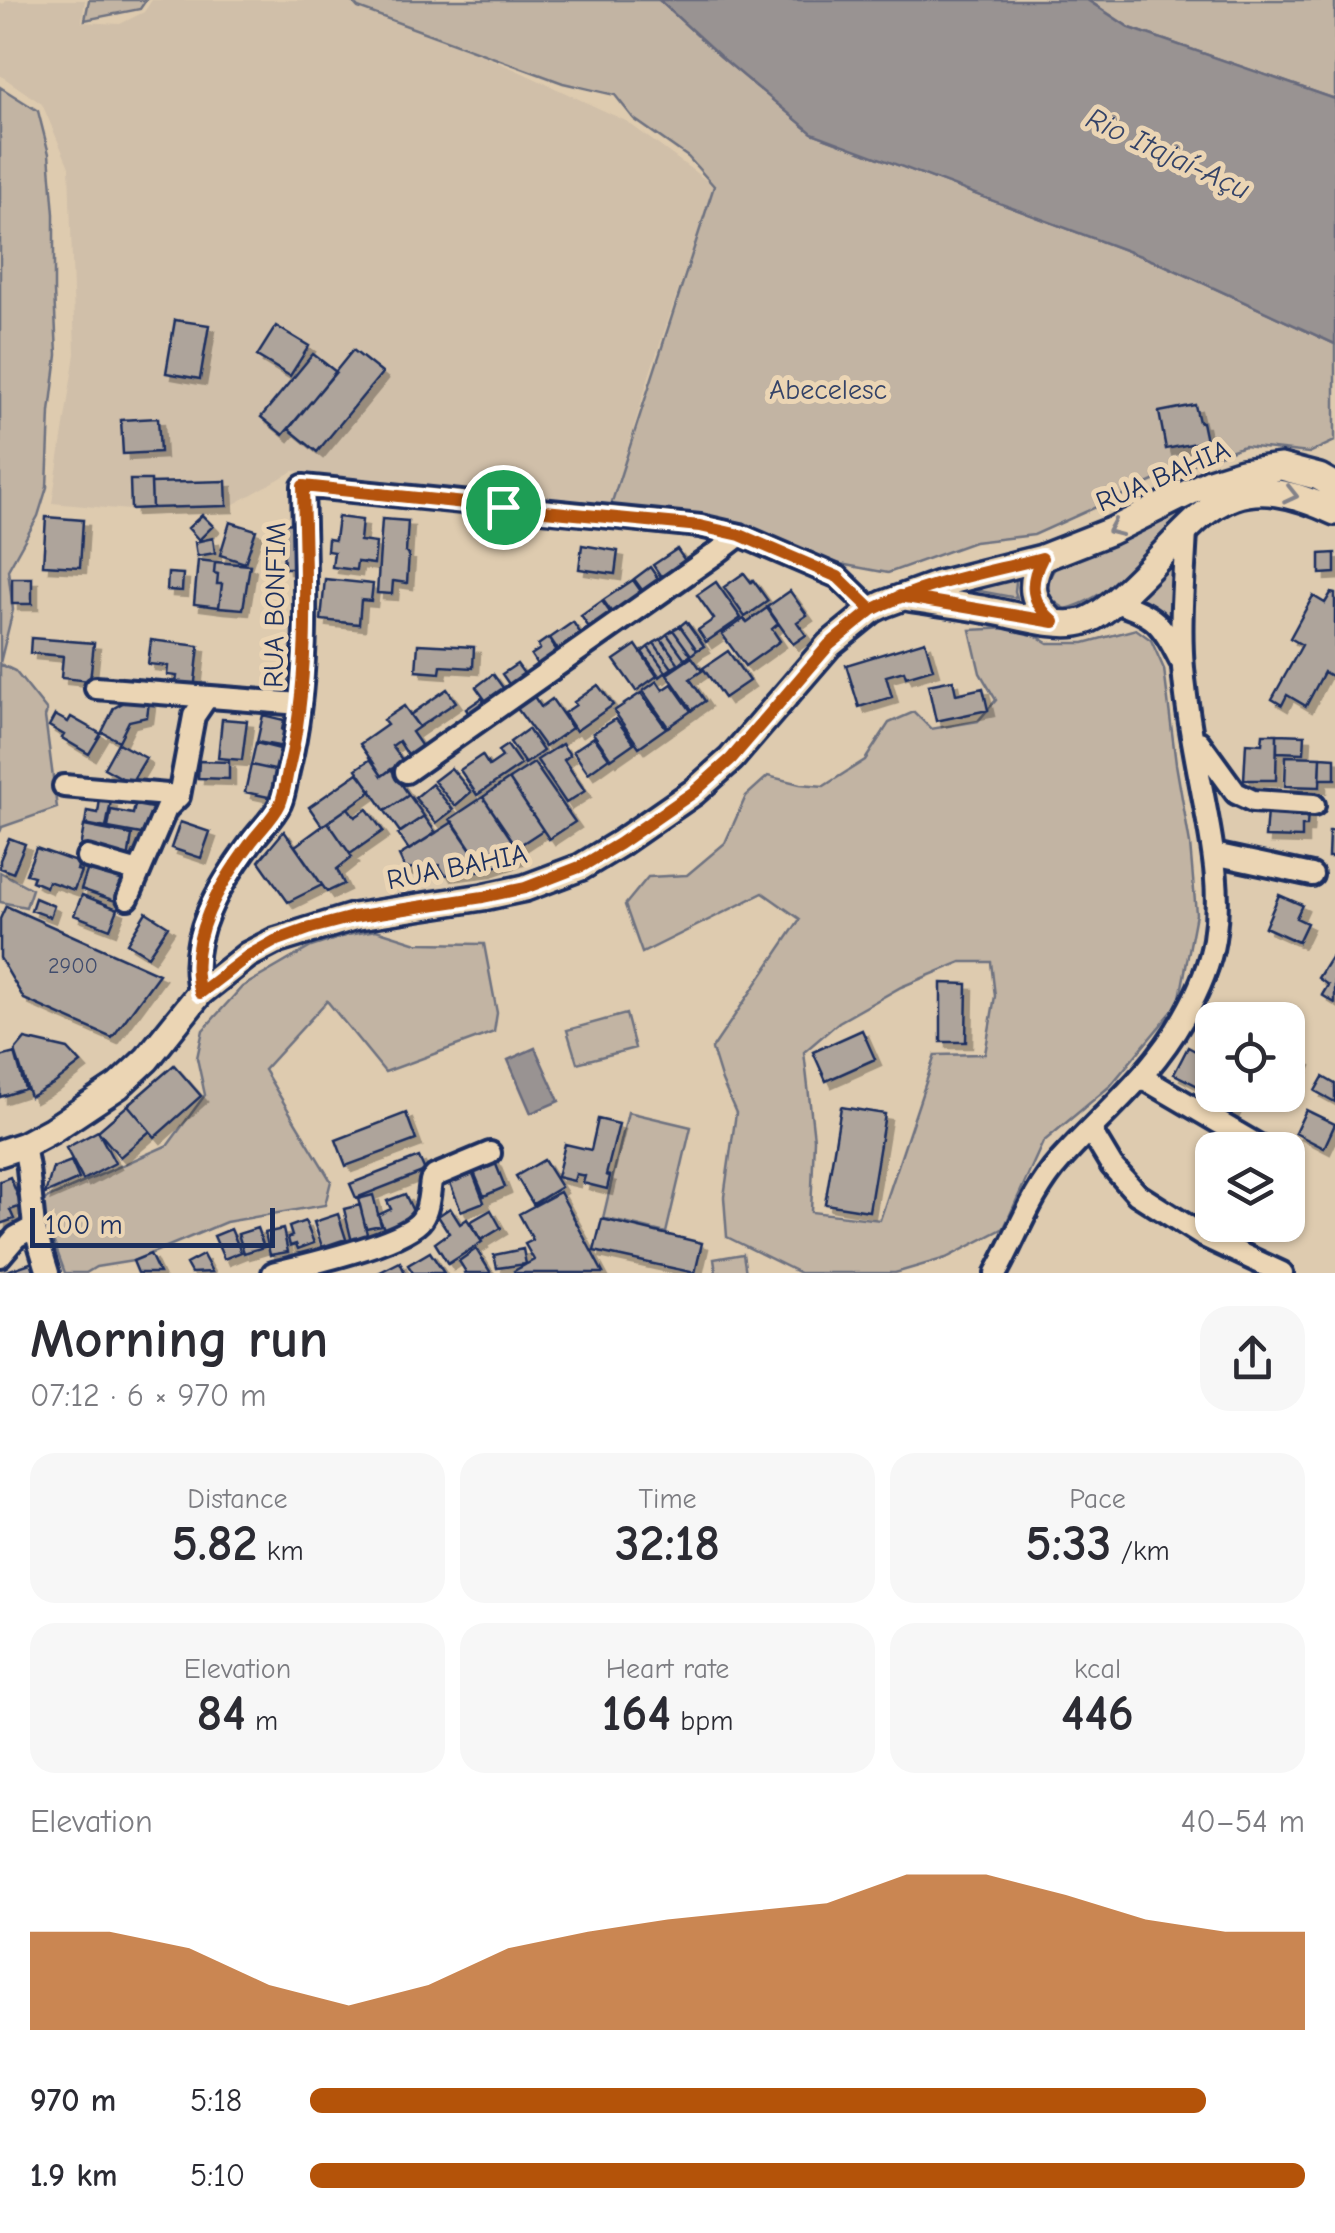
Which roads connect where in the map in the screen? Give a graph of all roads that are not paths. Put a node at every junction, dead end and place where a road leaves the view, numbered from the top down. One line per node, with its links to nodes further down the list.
1 (1335, 486): 5 (main road, RUA BAHIA, one-way to 5)
2 (1335, 512): 3 (main road, RUA BAHIA, one-way to 2)
3 (1186, 530): 7 (main road, RUA BAHIA); 10 (street)
4 (740, 535): 8 (street, RUA BONFIM); 13 (street, RUA BONFIM); 15 (street)
5 (1042, 558): 6 (main road, RUA BAHIA); 9 (main road)
6 (900, 596): 8 (main road, RUA BAHIA); 9 (main road, RUA BAHIA)
7 (1114, 602): 9 (main road, RUA BAHIA); 10 (street)
8 (872, 610): 24 (main road, RUA BAHIA)
9 (1054, 622)
10 (1182, 664): 14 (street)
11 (96, 688): 12 (street)
12 (208, 696): 13 (street); 17 (street)
13 (300, 704): 24 (street, RUA BONFIM)
14 (1192, 730): 18 (street); 19 (street)
15 (406, 772)
16 (64, 786): 17 (street)
17 (179, 796): 21 (street)
18 (1314, 804)
19 (1214, 854): 22 (street); 25 (street)
20 (87, 857): 21 (street)
21 (139, 872): 23 (street)
22 (1312, 875)
23 (128, 898)
24 (200, 993): 28 (main road, RUA BAHIA)
25 (1143, 1078): 26 (street); 27 (street)
26 (1091, 1131): 34 (street); 35 (street)
27 (1235, 1132)
28 (12, 1149): 30 (street)
29 (490, 1153): 33 (street)
30 (34, 1227): 31 (street); 32 (street)
31 (0, 1256)
32 (48, 1273)
33 (273, 1273)
34 (996, 1273)
35 (1282, 1273)

